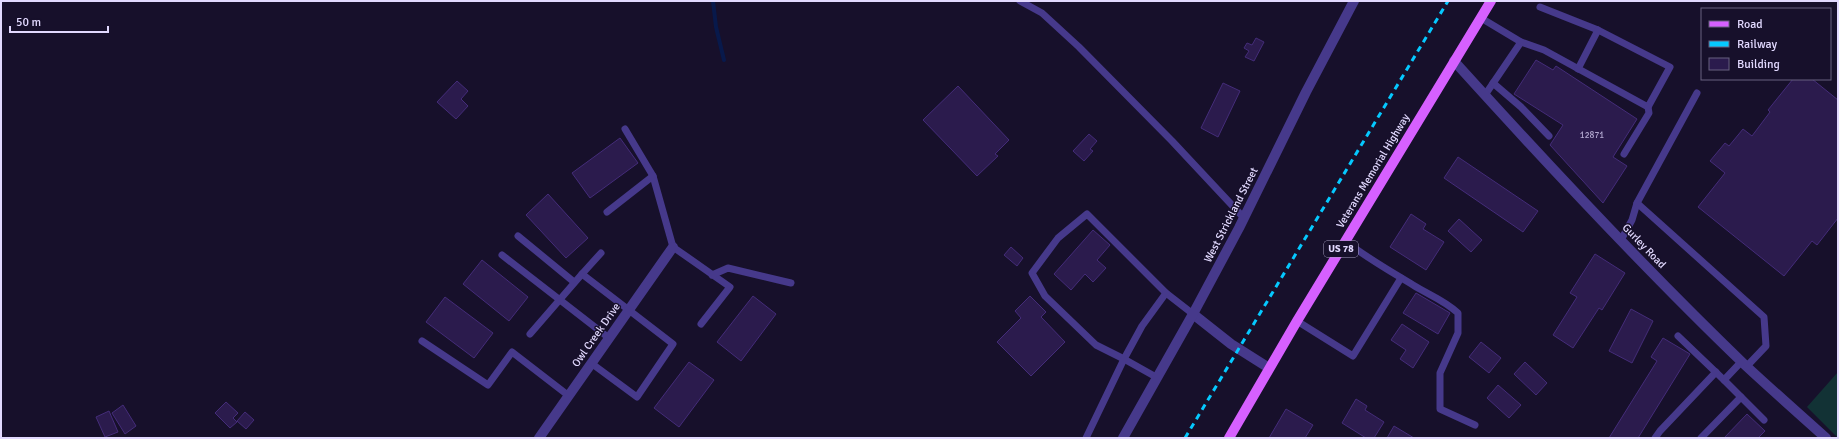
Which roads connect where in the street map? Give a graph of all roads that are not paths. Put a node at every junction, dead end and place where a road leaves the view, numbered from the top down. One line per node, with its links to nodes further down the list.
1 (1020, 1): 20 (lane)
2 (1354, 1): 20 (street, West Strickland Street)
3 (1492, 1): 5 (main road, Veterans Memorial Highway / US 78)
4 (1540, 7): 6 (lane)
5 (1481, 18): 7 (lane); 8 (main road, Veterans Memorial Highway / US 78)
6 (1598, 30): 9 (lane); 13 (lane)
7 (1521, 42): 9 (lane); 10 (lane)
8 (1454, 61): 12 (street, Gurley Road); 23 (main road, Veterans Memorial Highway / US 78)
9 (1578, 69): 13 (lane)
10 (1493, 83): 12 (lane); 15 (lane)
11 (1697, 93): 18 (lane)
12 (1485, 95): 22 (street, Gurley Road)
13 (1648, 107): 16 (lane)
14 (625, 129): 17 (lane)
15 (1549, 136)
16 (1624, 154)
17 (653, 176): 19 (lane); 24 (lane)
18 (1637, 203): 22 (lane); 44 (lane)
19 (607, 212)
20 (1244, 218): 35 (street, West Strickland Street)
21 (518, 236): 30 (lane)
22 (1621, 240): 44 (street, Gurley Road)
23 (1345, 241): 29 (lane); 36 (main road, Veterans Memorial Highway / US 78)
24 (673, 246): 28 (lane); 34 (street, Owl Creek Drive)
25 (601, 253): 27 (lane)
26 (502, 255): 33 (lane)
27 (582, 274): 30 (lane); 34 (lane)
28 (712, 274): 31 (lane); 37 (lane)
29 (1401, 278): 36 (lane); 52 (lane)
30 (574, 282): 33 (lane)
31 (791, 283)
32 (1166, 293): 35 (lane); 42 (lane); 42 (lane)
33 (560, 299): 38 (lane); 40 (lane)
34 (628, 310): 40 (street, Owl Creek Drive); 43 (lane)
35 (1193, 314): 45 (street); 47 (street, West Strickland Street)
36 (1296, 321): 45 (main road, Veterans Memorial Highway / US 78)
37 (701, 324)
38 (530, 334)
39 (1678, 336): 46 (lane)
40 (609, 338): 43 (street, Owl Creek Drive)
41 (422, 341): 49 (lane)
42 (1124, 359): 47 (lane); 54 (lane)
43 (591, 363): 49 (street, Owl Creek Drive)
44 (1745, 364): 48 (lane); 59 (street, Gurley Road)
45 (1269, 368): 56 (main road, Veterans Memorial Highway / US 78)
46 (1716, 372): 48 (lane); 57 (lane)
47 (1156, 377): 55 (street, West Strickland Street)
48 (1724, 380): 50 (lane)
49 (569, 396): 53 (street, Owl Creek Drive)
50 (1740, 397): 51 (lane); 58 (lane)
51 (1764, 420)
52 (1475, 425)
53 (539, 438)
54 (1086, 438)
55 (1123, 438)
56 (1229, 438)
57 (1655, 438)
58 (1701, 438)
59 (1826, 438)

